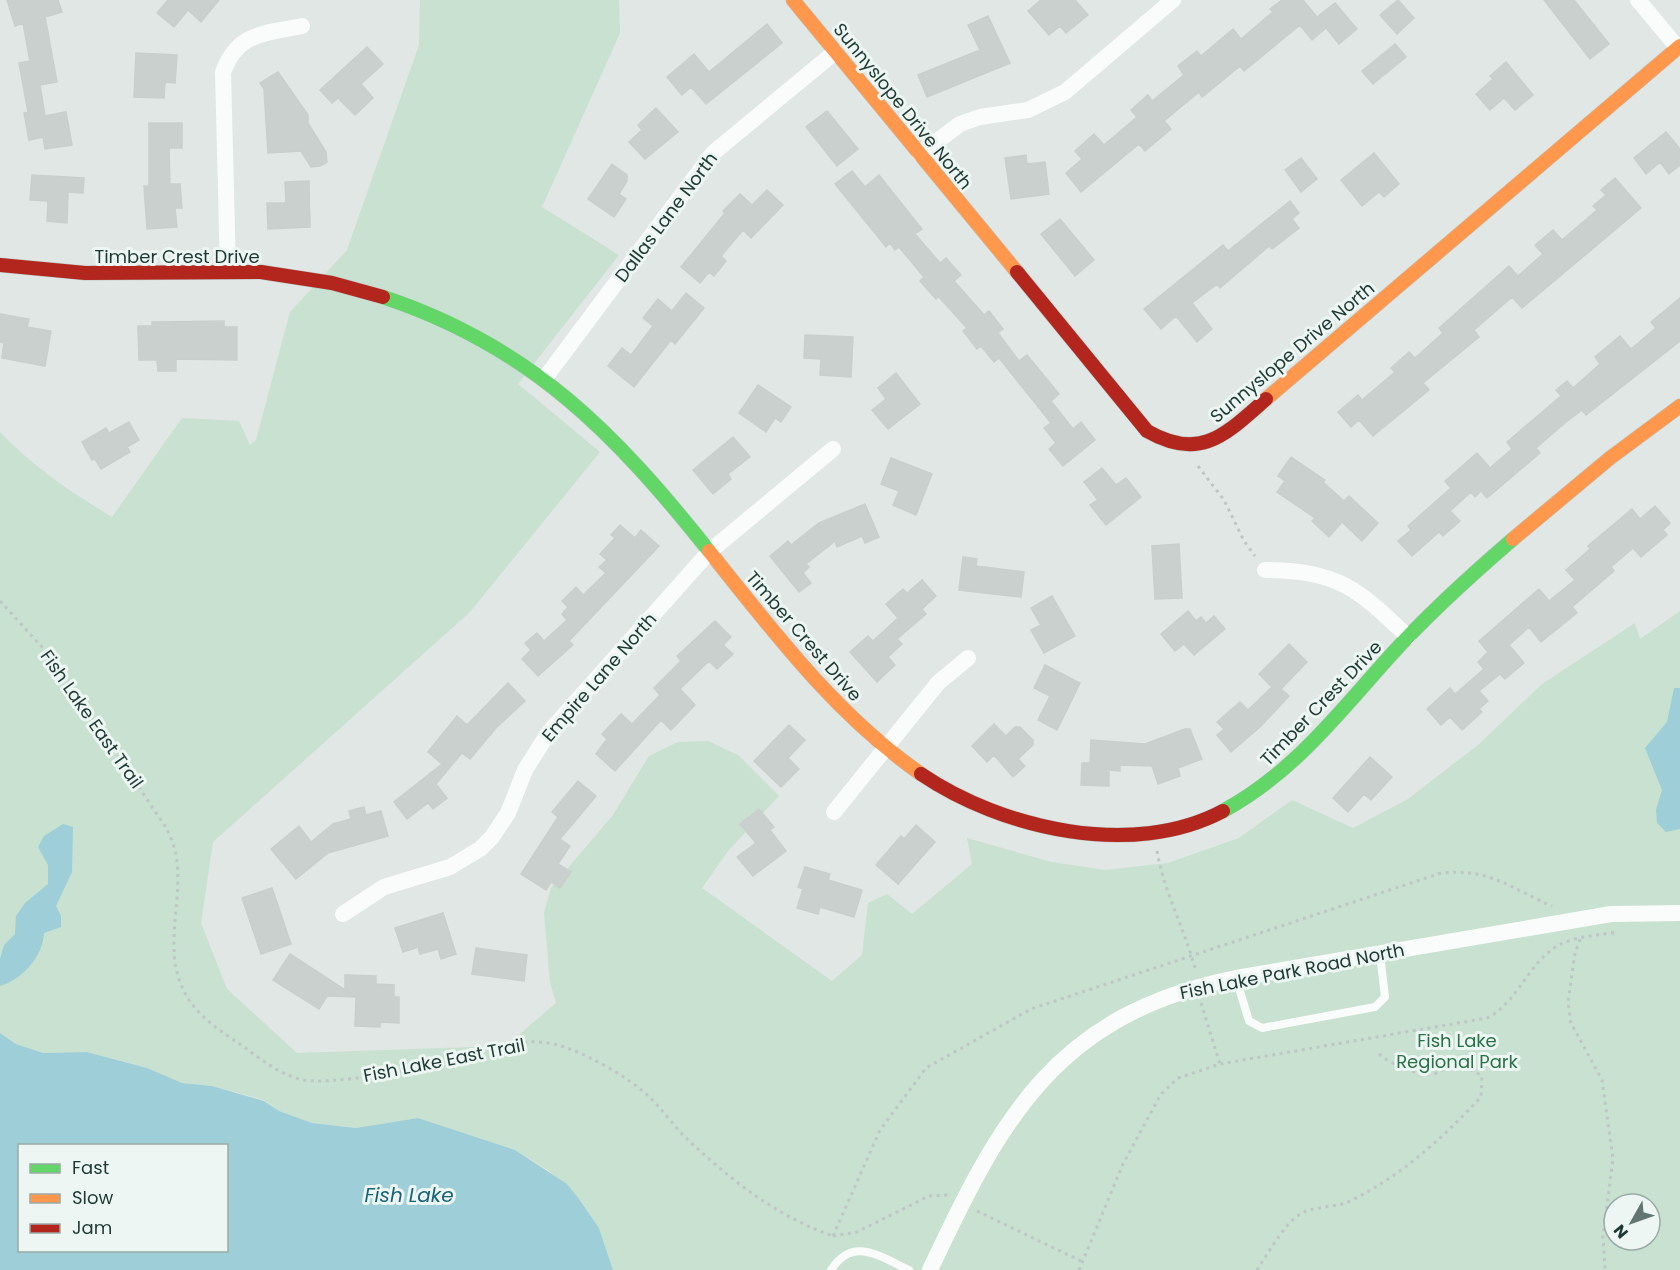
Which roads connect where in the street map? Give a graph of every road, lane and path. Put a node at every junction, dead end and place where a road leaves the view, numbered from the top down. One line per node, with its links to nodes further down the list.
1 (793, 0): 6 (street, Sunnyslope Drive North)
2 (1173, 0): 7 (street)
3 (1638, 0): 5 (street)
4 (302, 26): 9 (street)
5 (1679, 47): 12 (street, Sunnyslope Drive North)
6 (835, 52): 7 (street, Sunnyslope Drive North); 10 (street, Dallas Lane North)
7 (920, 154): 12 (street, Sunnyslope Drive North)
8 (0, 265): 9 (street, Timber Crest Drive)
9 (228, 271): 10 (street, Timber Crest Drive)
10 (545, 378): 14 (street, Timber Crest Drive)
11 (1680, 406): 17 (street, Timber Crest Drive)
12 (1187, 448): 15 (path)
13 (833, 449): 14 (street, Empire Lane North)
14 (709, 552): 19 (street, Timber Crest Drive); 23 (street, Empire Lane North)
15 (1265, 570): 17 (street)
16 (0, 601): 32 (path, Fish Lake East Trail)
17 (1408, 637): 21 (street, Timber Crest Drive)
18 (969, 658): 19 (street)
19 (886, 747): 20 (street); 21 (street, Timber Crest Drive)
20 (834, 812)
21 (1154, 834): 27 (path)
22 (1680, 913): 26 (street, Fish Lake Park Road North)
23 (343, 914)
24 (1626, 931): 25 (path)
25 (1580, 939): 31 (path); 40 (path)
26 (1380, 954): 28 (street, Fish Lake Park Road North); 28 (lane)
27 (1198, 977)
28 (1236, 978): 37 (street, Fish Lake Park Road North)
29 (1199, 996): 31 (path)
30 (1378, 1053): 39 (path)
31 (1220, 1064): 34 (path)
32 (955, 1199)
33 (972, 1208): 34 (path)
34 (1083, 1262): 38 (path)
35 (904, 1269): 36 (lane)
36 (831, 1270)
37 (930, 1270)
38 (1079, 1270)
39 (1257, 1270)
40 (1605, 1270)

